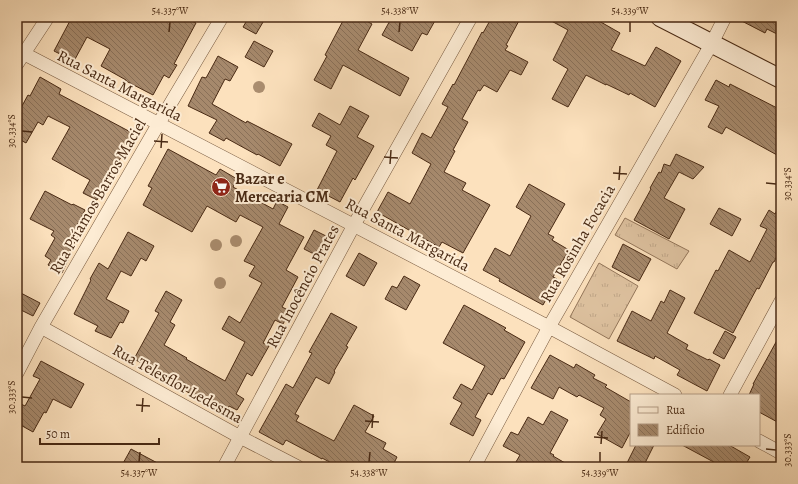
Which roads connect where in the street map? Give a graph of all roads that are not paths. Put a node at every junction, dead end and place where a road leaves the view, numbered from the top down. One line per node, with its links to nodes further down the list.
1 (48, 17): 7 (street)
2 (222, 17): 9 (street, Rua Príamos Barros Maciel)
3 (471, 17): 10 (street, Rua Inocêncio Prates)
4 (660, 17): 6 (main road)
5 (725, 17): 6 (street, Rua Rosinha Focacia)
6 (712, 43): 8 (main road); 12 (street, Rua Rosinha Focacia)
7 (19, 56): 9 (street, Rua Santa Margarida)
8 (781, 79)
9 (159, 124): 10 (street, Rua Santa Margarida); 13 (street, Rua Príamos Barros Maciel)
10 (354, 225): 12 (street, Rua Santa Margarida); 17 (street, Rua Inocêncio Prates)
11 (781, 301): 16 (street)
12 (549, 326): 15 (street, Rua Santa Margarida); 22 (street, Rua Rosinha Focacia)
13 (41, 327): 14 (street, Rua Príamos Barros Maciel); 17 (street, Rua Telesflor Ledesma)
14 (17, 374)
15 (673, 394)
16 (731, 394)
17 (240, 437): 20 (street, Rua Inocêncio Prates); 21 (street, Rua Telesflor Ledesma)
18 (760, 442): 19 (street)
19 (781, 452)
20 (224, 467)
21 (298, 467)
22 (474, 467)

